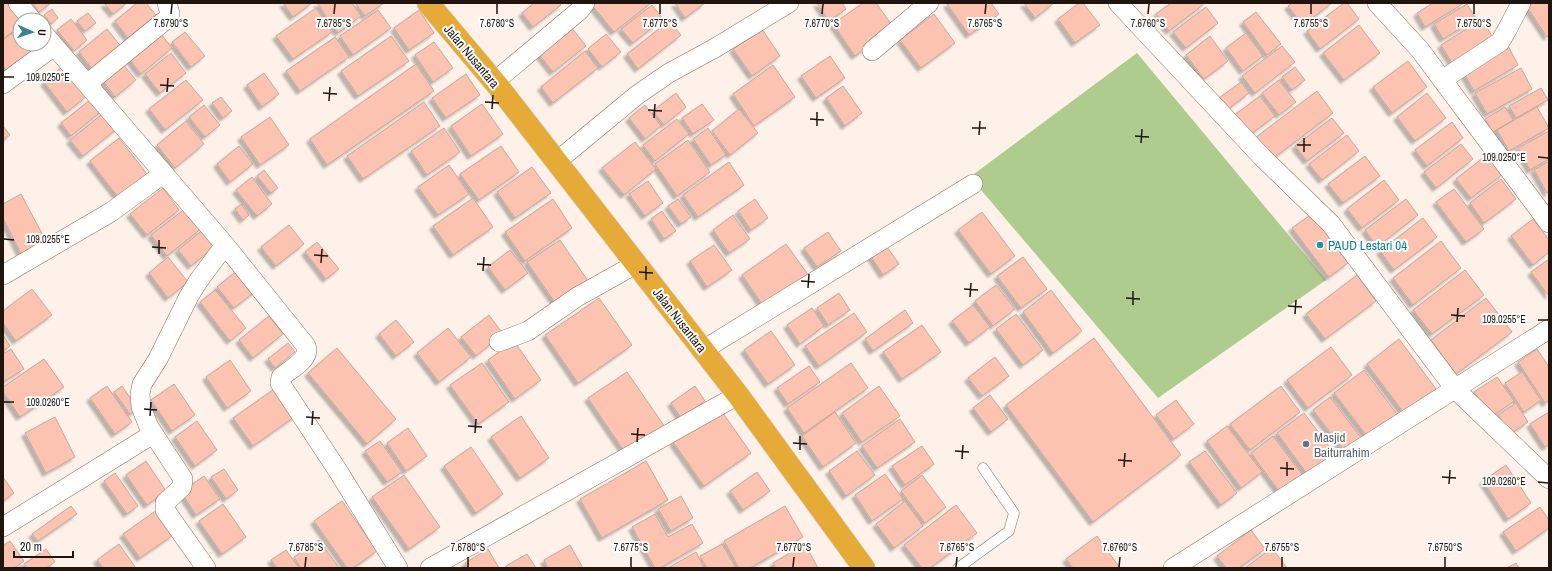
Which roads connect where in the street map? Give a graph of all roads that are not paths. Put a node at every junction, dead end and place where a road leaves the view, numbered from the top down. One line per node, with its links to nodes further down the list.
1 (18, 3): 10 (street)
2 (167, 3): 17 (street)
3 (428, 3): 15 (highway, Jalan Nusantara)
4 (585, 3): 15 (street)
5 (790, 3): 18 (street)
6 (929, 3): 12 (street)
7 (1118, 3): 28 (street)
8 (1521, 3): 14 (street)
9 (1382, 4): 14 (street)
10 (25, 12)
11 (52, 43): 17 (street)
12 (872, 51)
13 (36, 52): 16 (street)
14 (1442, 80): 21 (street)
15 (494, 82): 18 (highway, Jalan Nusantara)
16 (3, 84)
17 (87, 84): 19 (street)
18 (556, 162): 23 (highway, Jalan Nusantara)
19 (163, 174): 22 (street); 24 (street)
20 (973, 184): 27 (street)
21 (1549, 223)
22 (224, 245): 30 (street); 35 (street)
23 (636, 264): 26 (street); 27 (highway, Jalan Nusantara)
24 (3, 275)
25 (1549, 329): 28 (street)
26 (499, 342)
27 (703, 350): 29 (highway, Jalan Nusantara)
28 (1455, 389): 32 (street); 39 (street)
29 (738, 395): 36 (street); 37 (highway, Jalan Nusantara)
30 (153, 434): 33 (street); 34 (street)
31 (983, 468): 38 (lane)
32 (1549, 479)
33 (3, 527)
34 (206, 568)
35 (398, 568)
36 (430, 568)
37 (864, 568)
38 (958, 568)
39 (1173, 568)

